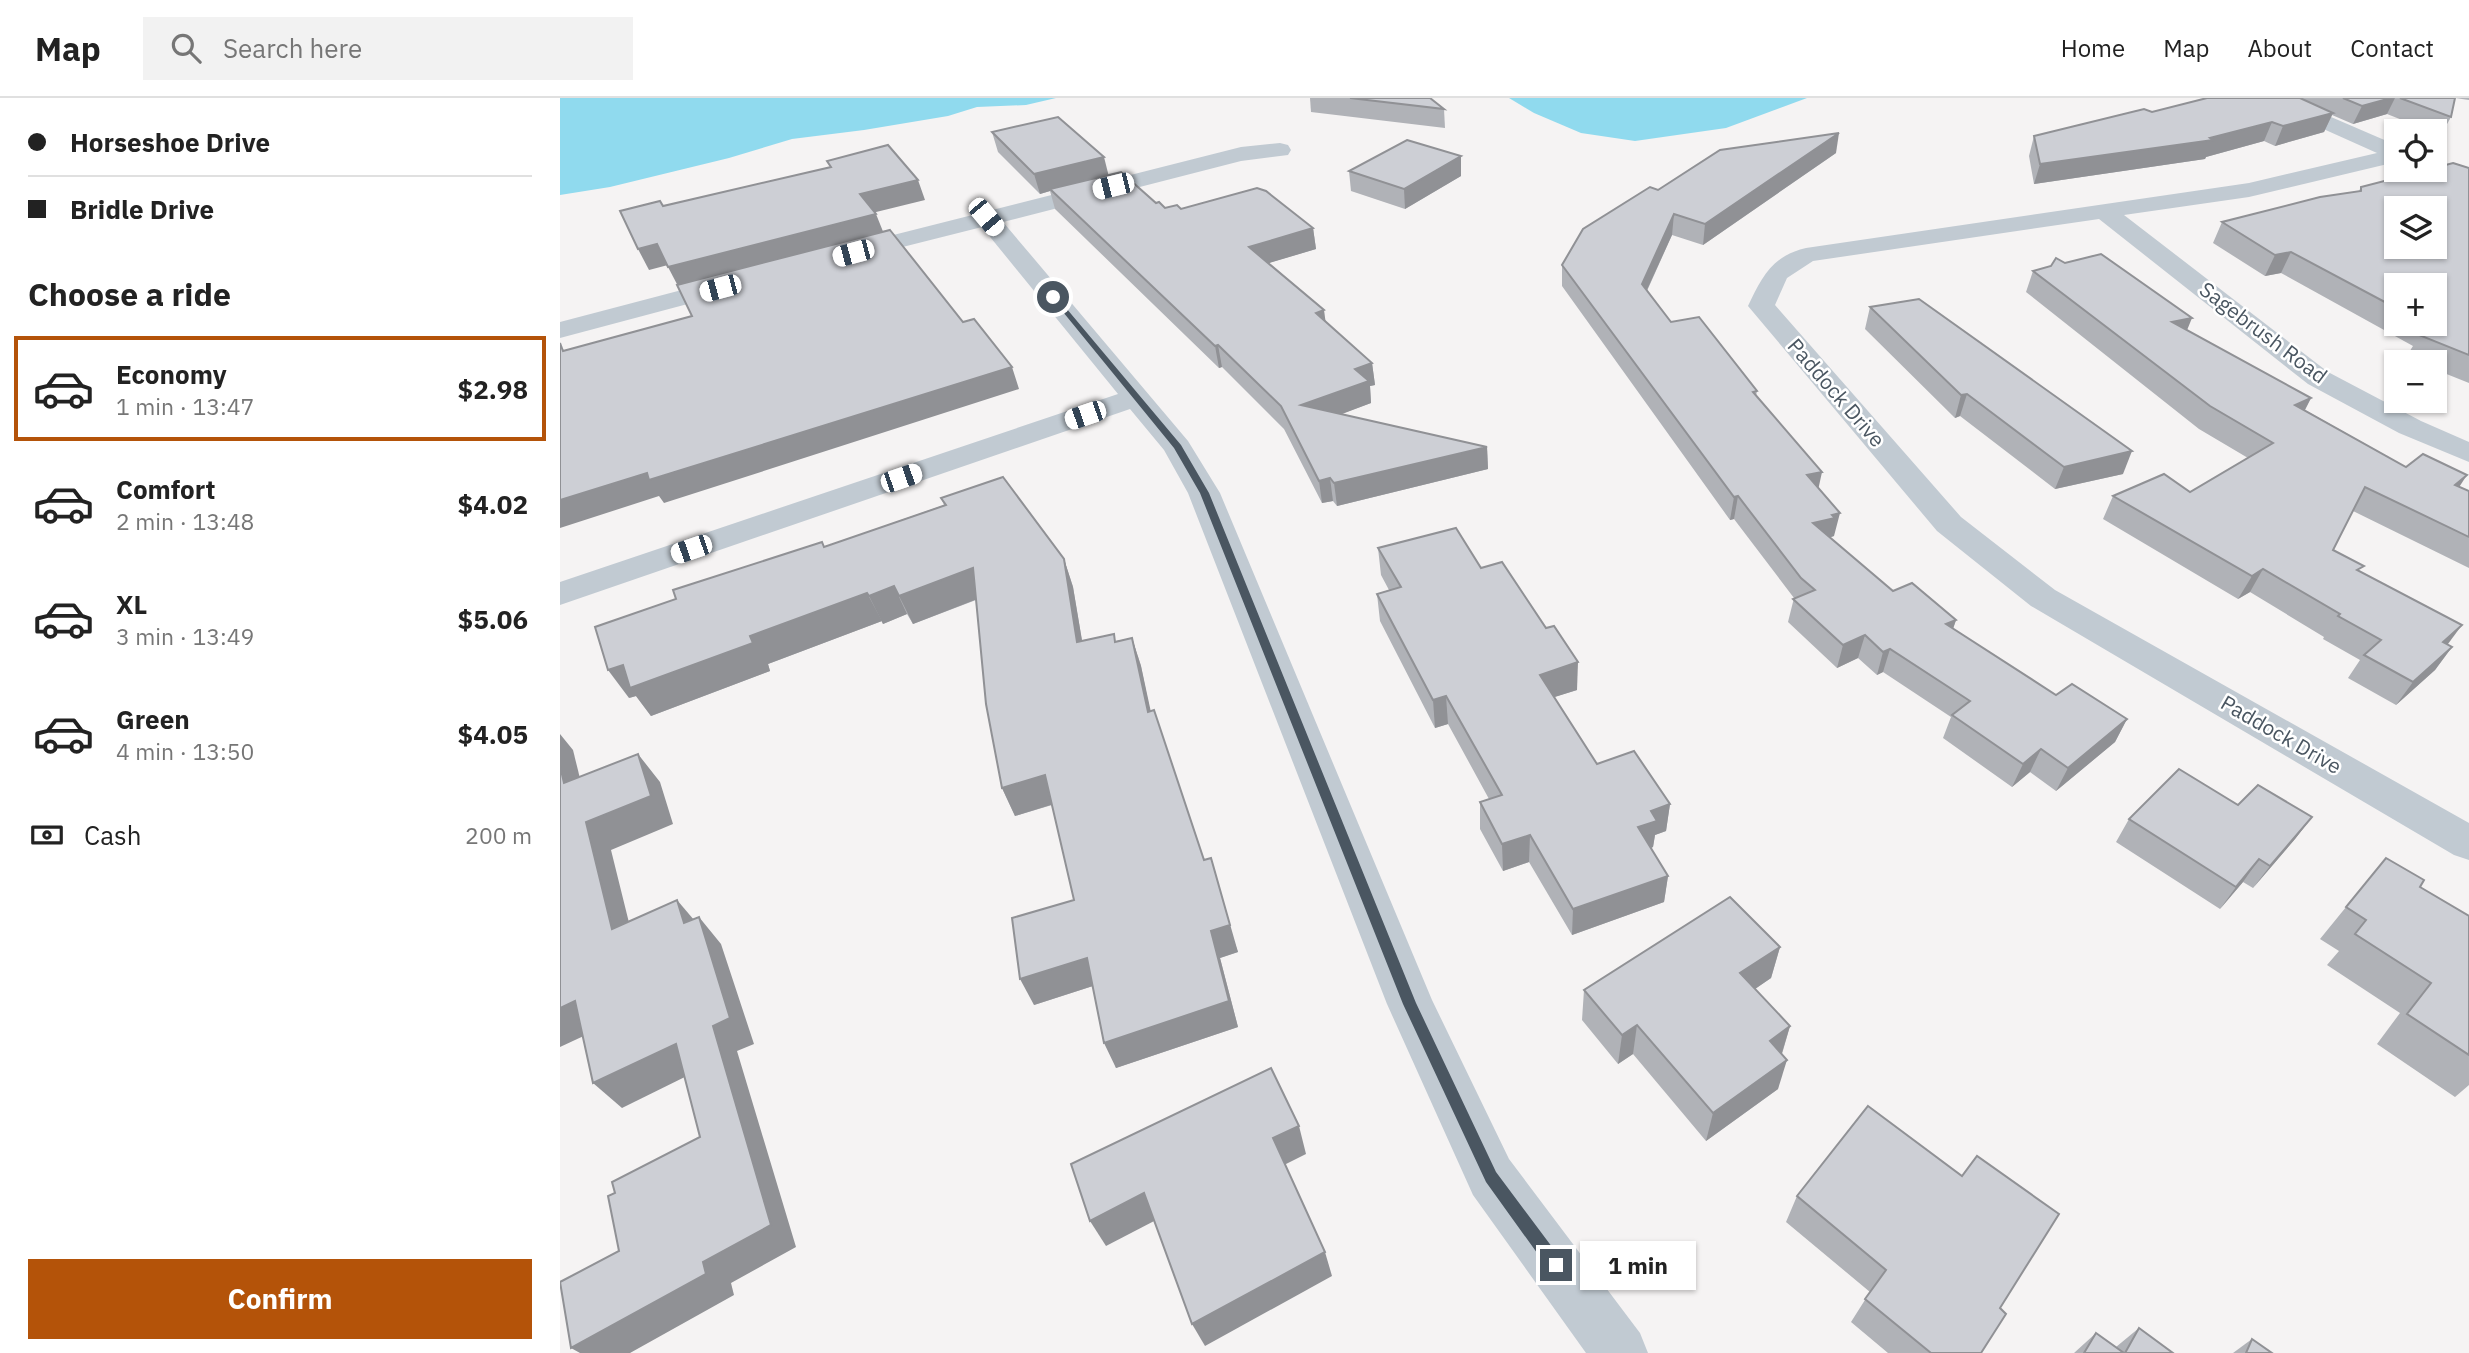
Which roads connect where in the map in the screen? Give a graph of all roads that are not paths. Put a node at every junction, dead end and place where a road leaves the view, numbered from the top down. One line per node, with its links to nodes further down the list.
1 (2270, 98): 2 (street)
2 (2384, 149)
3 (1280, 150): 6 (street)
4 (2384, 157): 5 (street, Paddock Drive)
5 (2106, 213): 11 (street, Sagebrush Road); 13 (street, Paddock Drive)
6 (986, 217): 7 (street); 10 (street)
7 (826, 260)
8 (760, 277): 9 (street)
9 (560, 330)
10 (1137, 397): 12 (street); 14 (street)
11 (2469, 453)
12 (560, 594)
13 (2469, 843)
14 (1620, 1353)

